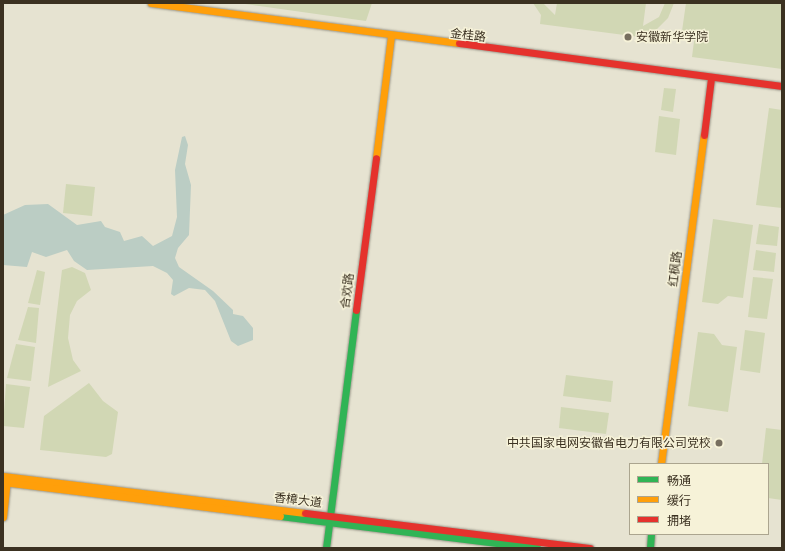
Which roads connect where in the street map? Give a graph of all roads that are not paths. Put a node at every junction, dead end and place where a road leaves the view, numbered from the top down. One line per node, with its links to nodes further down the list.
1 (151, 3): 2 (street, 金桂路)
2 (391, 36): 3 (street, 金桂路); 8 (street, 合欢路)
3 (711, 78): 4 (street, 金桂路); 5 (street, 红枫路)
4 (782, 86)
5 (661, 463)
6 (5, 479): 7 (street); 8 (street, 香樟大道)
7 (3, 517)
8 (329, 519): 10 (street, 合欢路); 11 (street, 香樟大道); 12 (street, 香樟大道)
9 (651, 535): 13 (street)
10 (326, 548)
11 (538, 548)
12 (590, 548)
13 (650, 548)

